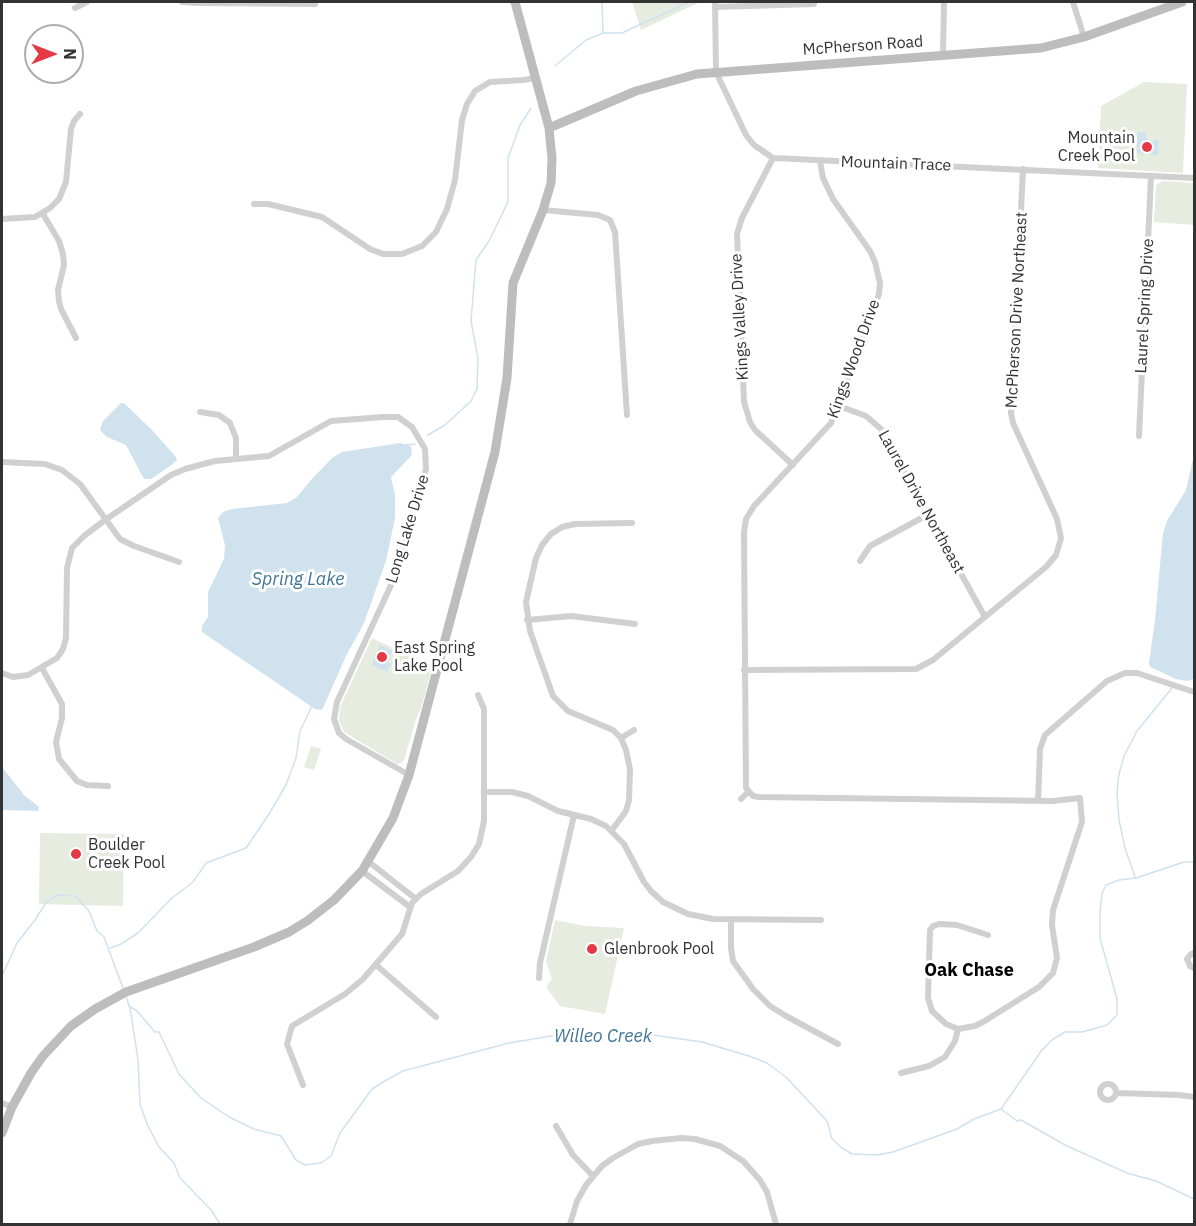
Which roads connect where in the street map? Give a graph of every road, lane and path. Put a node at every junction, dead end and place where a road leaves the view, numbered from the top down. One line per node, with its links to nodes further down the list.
1 (87, 2): 10 (street)
2 (182, 2): 7 (street)
3 (515, 2): 14 (street)
4 (944, 2): 12 (street)
5 (1073, 2): 11 (street)
6 (1182, 2): 11 (street, McPherson Road)
7 (315, 4)
8 (715, 4): 9 (street); 13 (street)
9 (814, 4)
10 (75, 8)
11 (1084, 37): 12 (street, McPherson Road)
12 (943, 56): 13 (street, McPherson Road)
13 (716, 72): 16 (street, McPherson Road); 17 (street)
14 (535, 78): 16 (street); 22 (street)
15 (80, 114): 24 (street)
16 (549, 128): 23 (street)
17 (773, 159): 18 (street, Mountain Trace); 35 (street, Kings Valley Drive)
18 (820, 161): 19 (street, Mountain Trace); 29 (street, Kings Wood Drive)
19 (1023, 169): 20 (street, Mountain Trace); 41 (street, McPherson Drive Northeast)
20 (1151, 176): 21 (street, Mountain Trace); 32 (street, Laurel Spring Drive)
21 (1194, 178)
22 (254, 204)
23 (543, 210): 27 (street); 51 (street)
24 (43, 214): 26 (street); 28 (street)
25 (617, 215): 27 (street)
26 (2, 219)
27 (610, 220): 31 (street)
28 (76, 338)
29 (839, 406): 35 (street, Kings Wood Drive); 36 (street, Laurel Drive Northeast)
30 (200, 412): 33 (street)
31 (627, 415)
32 (1138, 436)
33 (237, 458): 37 (street, Long Lake Drive); 51 (street, Long Lake Drive)
34 (2, 462): 37 (street)
35 (793, 465): 45 (street, Kings Wood Drive)
36 (930, 514): 39 (street); 41 (street, Laurel Drive Northeast)
37 (105, 520): 40 (street); 44 (street, Long Lake Drive)
38 (632, 523): 42 (street)
39 (860, 561)
40 (179, 562)
41 (985, 617): 45 (street, McPherson Drive Northeast)
42 (527, 620): 43 (street); 50 (street)
43 (635, 624)
44 (42, 668): 46 (street, Long Lake Drive); 52 (street)
45 (744, 670): 54 (street, Kings Wood Drive)
46 (2, 674)
47 (1194, 692): 56 (street)
48 (478, 695): 53 (street)
49 (634, 730): 50 (street)
50 (621, 738): 58 (street)
51 (409, 775): 59 (street)
52 (108, 786)
53 (484, 792): 57 (street); 61 (street)
54 (748, 792): 55 (street); 56 (street)
55 (741, 799)
56 (1038, 801): 71 (street)
57 (574, 815): 58 (street); 69 (street)
58 (612, 830): 63 (street)
59 (369, 862): 60 (street); 61 (street)
60 (362, 871): 62 (street); 78 (street)
61 (416, 899): 62 (street)
62 (410, 907): 67 (street)
63 (731, 919): 64 (street); 72 (street)
64 (821, 920)
65 (988, 935): 71 (street)
66 (1194, 953): 68 (street)
67 (376, 966): 70 (street); 74 (street)
68 (1194, 968)
69 (539, 978)
70 (436, 1017)
71 (958, 1029): 73 (street)
72 (838, 1044)
73 (901, 1073)
74 (303, 1085)
75 (1116, 1093): 76 (street)
76 (1194, 1097)
77 (2, 1103): 78 (street)
78 (12, 1107): 80 (street)
79 (556, 1126): 81 (street)
80 (2, 1133)
81 (593, 1176): 82 (street); 83 (street)
82 (570, 1224)
83 (776, 1224)

